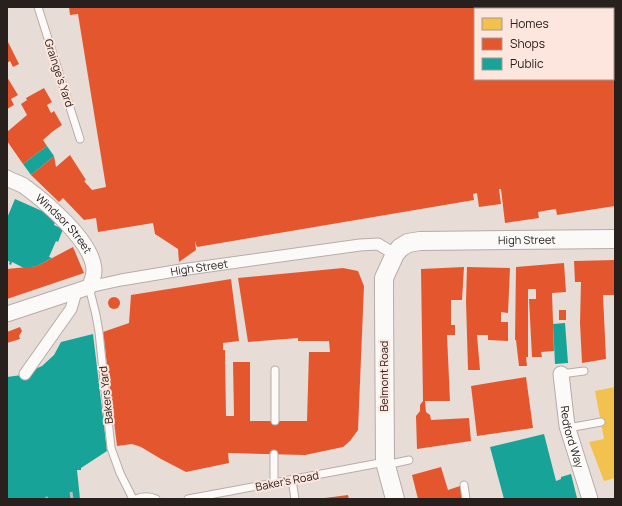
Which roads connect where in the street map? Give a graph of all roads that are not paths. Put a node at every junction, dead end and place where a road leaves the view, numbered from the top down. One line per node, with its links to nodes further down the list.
1 (38, 7): 2 (lane, Grainge's Yard)
2 (80, 139)
3 (7, 178): 6 (street, Windsor Street)
4 (615, 239): 5 (street, High Street)
5 (394, 254): 6 (street, High Street); 17 (street, Belmont Road)
6 (82, 290): 7 (street, High Street); 10 (street); 21 (lane, Bakers Yard)
7 (7, 314)
8 (275, 370): 12 (lane)
9 (584, 370): 11 (lane)
10 (26, 374)
11 (561, 374): 14 (street, Redford Way)
12 (275, 421)
13 (601, 422): 14 (lane)
14 (568, 428): 27 (street, Redford Way)
15 (274, 454): 19 (lane)
16 (409, 460): 17 (lane, Baker's Road)
17 (385, 464): 18 (lane, Baker's Road); 25 (street, Belmont Road)
18 (292, 480): 19 (lane, Baker's Road); 24 (lane)
19 (274, 483): 23 (lane, Baker's Road)
20 (464, 485): 26 (lane)
21 (134, 499): 22 (lane)
22 (156, 499)
23 (188, 499)
24 (295, 499)
25 (395, 499)
26 (466, 499)
27 (590, 499)

